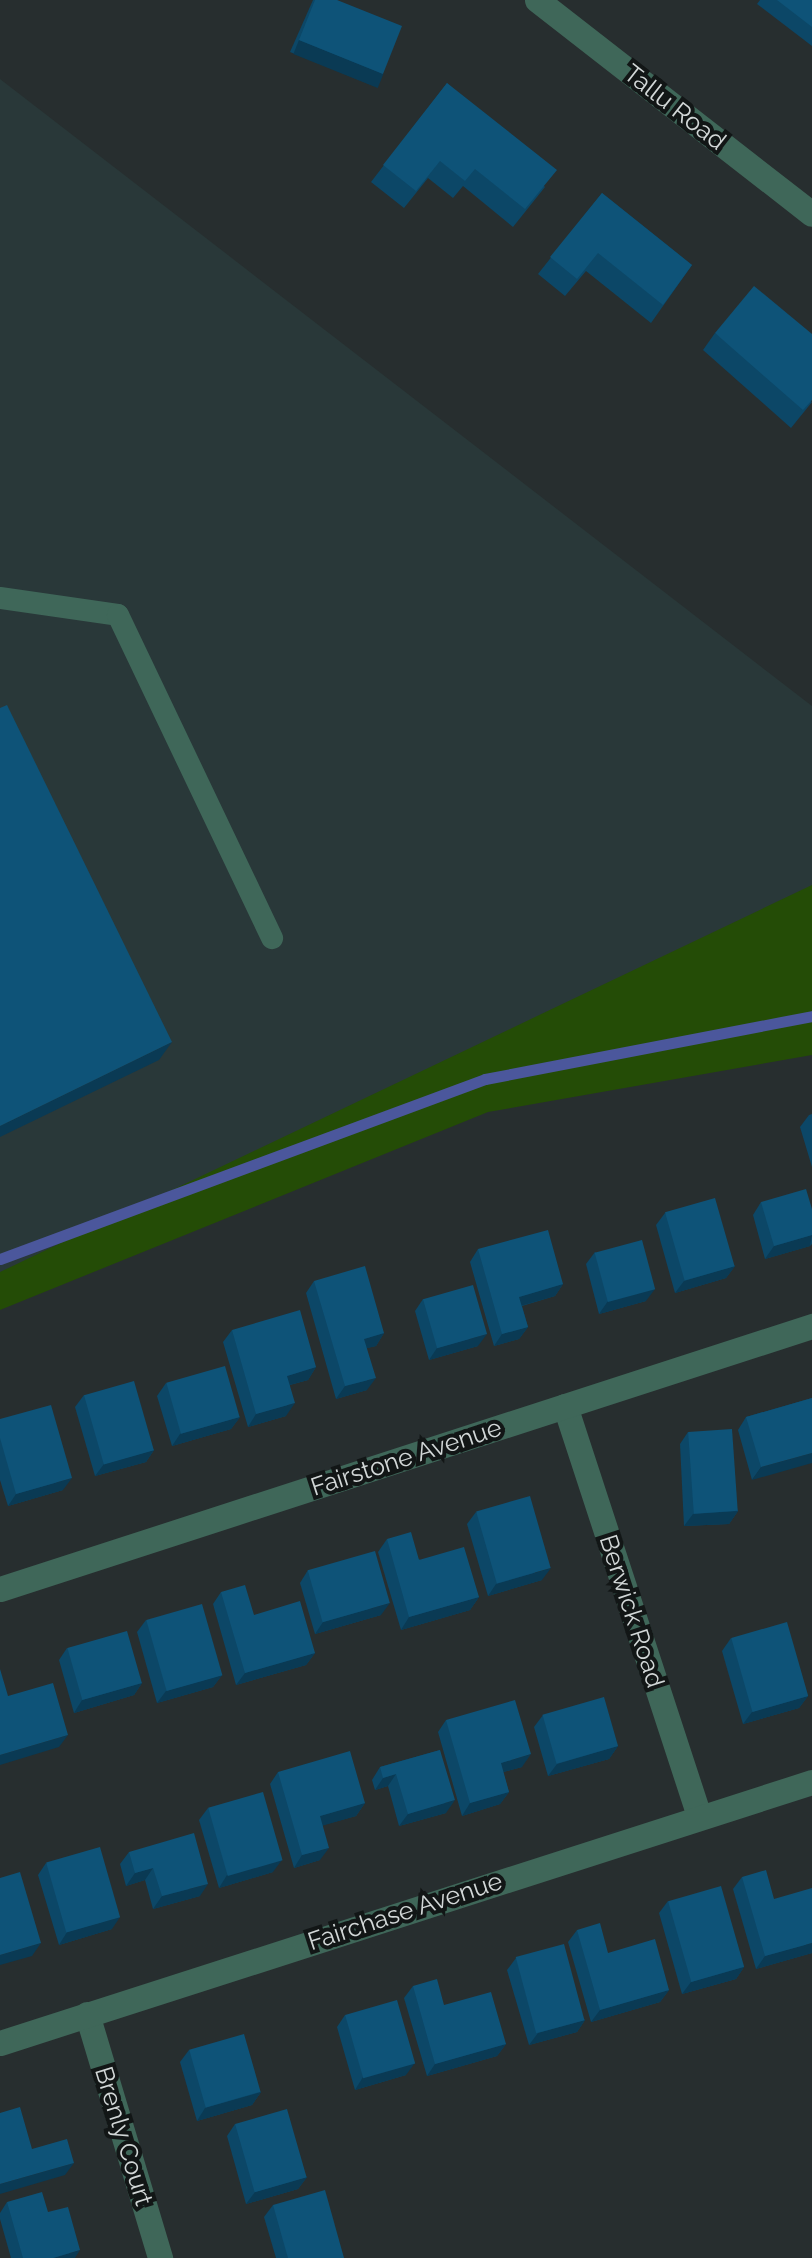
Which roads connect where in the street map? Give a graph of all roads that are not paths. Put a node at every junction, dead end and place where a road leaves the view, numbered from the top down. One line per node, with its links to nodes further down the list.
1 (537, 0): 2 (street, Tallu Road)
2 (812, 214)
3 (0, 598): 4 (lane)
4 (272, 938)
5 (812, 1326): 6 (street, Fairstone Avenue)
6 (565, 1406): 7 (street, Fairstone Avenue); 9 (street, Berwick Road)
7 (0, 1589)
8 (812, 1782): 9 (street, Fairchase Avenue)
9 (699, 1816): 10 (street, Fairchase Avenue)
10 (87, 2014): 11 (street, Fairchase Avenue); 12 (street, Brenly Court)
11 (0, 2044)
12 (160, 2258)

